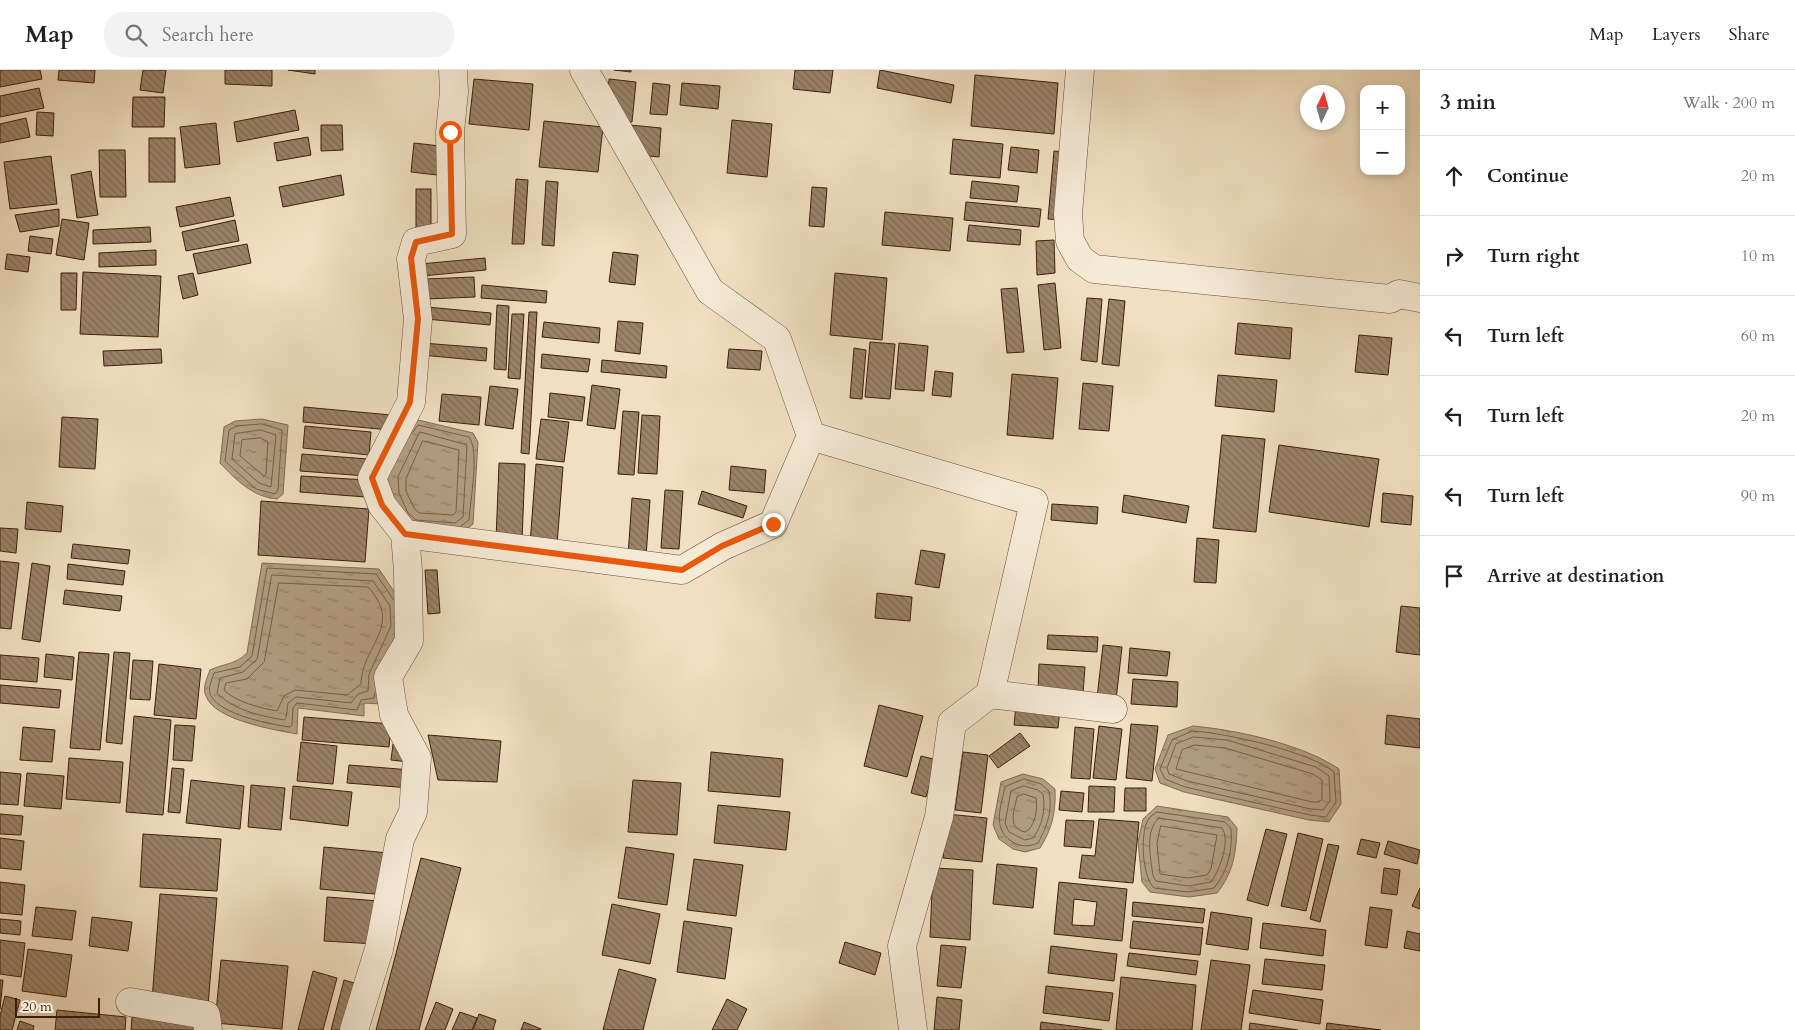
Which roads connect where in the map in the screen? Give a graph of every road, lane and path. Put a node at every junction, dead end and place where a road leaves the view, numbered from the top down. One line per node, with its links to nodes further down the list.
1 (453, 70): 6 (street)
2 (584, 70): 5 (street)
3 (1080, 70): 4 (street)
4 (1420, 298)
5 (811, 436): 6 (street); 7 (street)
6 (405, 534): 11 (street)
7 (990, 694): 8 (street); 12 (street)
8 (1113, 709)
9 (130, 1002): 10 (street)
10 (208, 1030)
11 (354, 1030)
12 (913, 1030)

